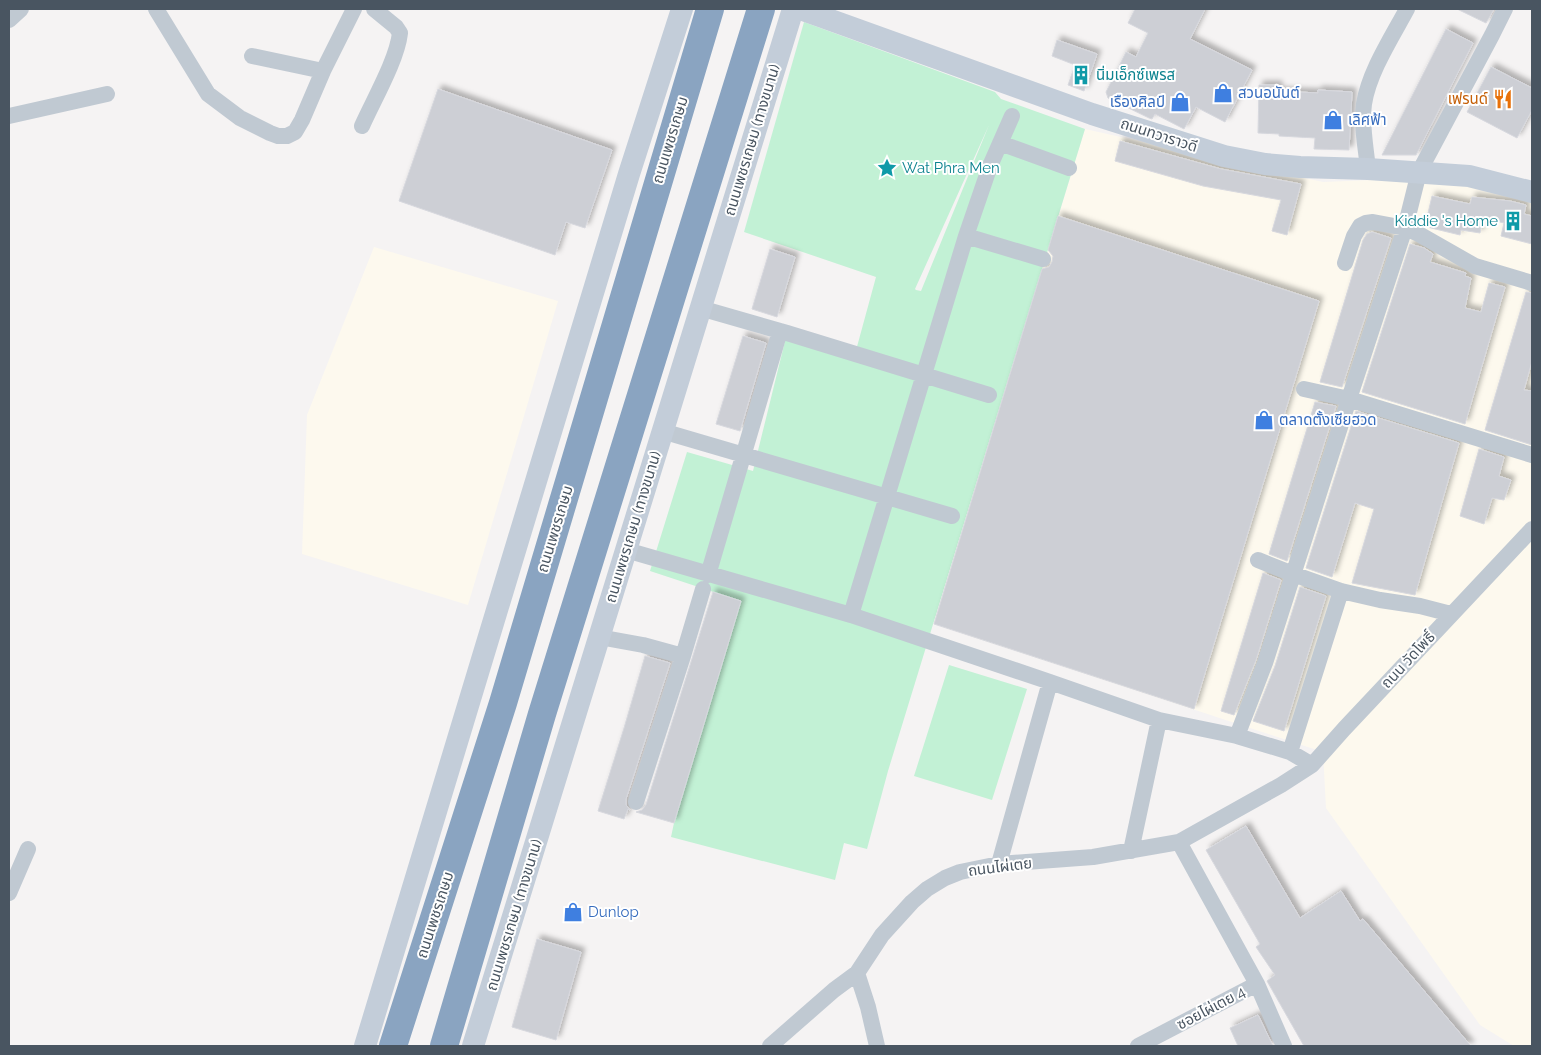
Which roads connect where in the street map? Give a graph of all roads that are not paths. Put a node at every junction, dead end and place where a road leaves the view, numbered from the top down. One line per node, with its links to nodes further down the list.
1 (21, 9): 12 (street)
2 (156, 9): 14 (street)
3 (354, 9): 14 (street)
4 (374, 9): 18 (street)
5 (682, 9): 64 (main road)
6 (710, 9): 65 (highway, ถนนเพชรเกษม)
7 (761, 9): 66 (highway)
8 (793, 9): 29 (main road, ถนนเพชรเกษม (ทางขนาน))
9 (800, 9): 21 (main road, ถนนทวาราวดี)
10 (1407, 9): 21 (street)
11 (1505, 9): 22 (street)
12 (9, 20)
13 (252, 56): 14 (street)
14 (323, 71)
15 (107, 94): 16 (street)
16 (9, 116)
17 (1012, 116): 19 (street)
18 (362, 126)
19 (1000, 143): 20 (street); 25 (street)
20 (1069, 168)
21 (1368, 169): 22 (main road, ถนนทวาราวดี)
22 (1419, 172): 23 (main road, ถนนทวาราวดี); 24 (street)
23 (1532, 192)
24 (1405, 228): 27 (street); 28 (street); 34 (street)
25 (966, 236): 26 (street); 31 (street)
26 (1043, 258)
27 (1345, 263)
28 (1532, 283)
29 (700, 308): 30 (street); 35 (main road, ถนนเพชรเกษม (ทางขนาน))
30 (780, 331): 31 (street); 36 (street)
31 (924, 375): 33 (street); 38 (street)
32 (1304, 389): 34 (street)
33 (989, 395)
34 (1349, 399): 37 (street); 43 (street)
35 (662, 431): 36 (street); 41 (main road, ถนนเพชรเกษม (ทางขนาน))
36 (744, 455): 38 (street); 44 (street)
37 (1532, 455)
38 (887, 497): 39 (street); 47 (street)
39 (952, 516)
40 (1532, 529): 46 (street, ถนน วัดโพธิ์)
41 (626, 550): 44 (street); 48 (main road, ถนนเพชรเกษม (ทางขนาน))
42 (1258, 560): 43 (street)
43 (1293, 574): 45 (street); 52 (street)
44 (705, 582): 47 (street); 49 (street)
45 (1341, 591): 46 (street); 53 (street)
46 (1450, 614): 54 (street, ถนน วัดโพธิ์)
47 (851, 615): 50 (street)
48 (599, 637): 49 (street); 67 (main road, ถนนเพชรเกษม (ทางขนาน))
49 (683, 656): 56 (street)
50 (1050, 682): 51 (street); 60 (street)
51 (1159, 720): 52 (street); 59 (street)
52 (1237, 736): 53 (street)
53 (1290, 752): 54 (street)
54 (1312, 765): 55 (street, ถนน วัดโพธิ์)
55 (1281, 785): 57 (street, ถนนไผ่เตย)
56 (636, 802)
57 (1178, 842): 59 (street, ถนนไผ่เตย); 63 (street)
58 (28, 850): 61 (street)
59 (1130, 851): 60 (street, ถนนไผ่เตย)
60 (999, 864): 62 (street, ถนนไผ่เตย)
61 (9, 893)
62 (857, 973): 68 (street, ถนนไผ่เตย); 69 (street)
63 (1257, 984): 70 (street, ซอยไผ่เตย 4); 71 (street)
64 (365, 1046)
65 (393, 1046)
66 (444, 1046)
67 (473, 1046)
68 (770, 1046)
69 (877, 1046)
70 (1138, 1046)
71 (1284, 1046)

